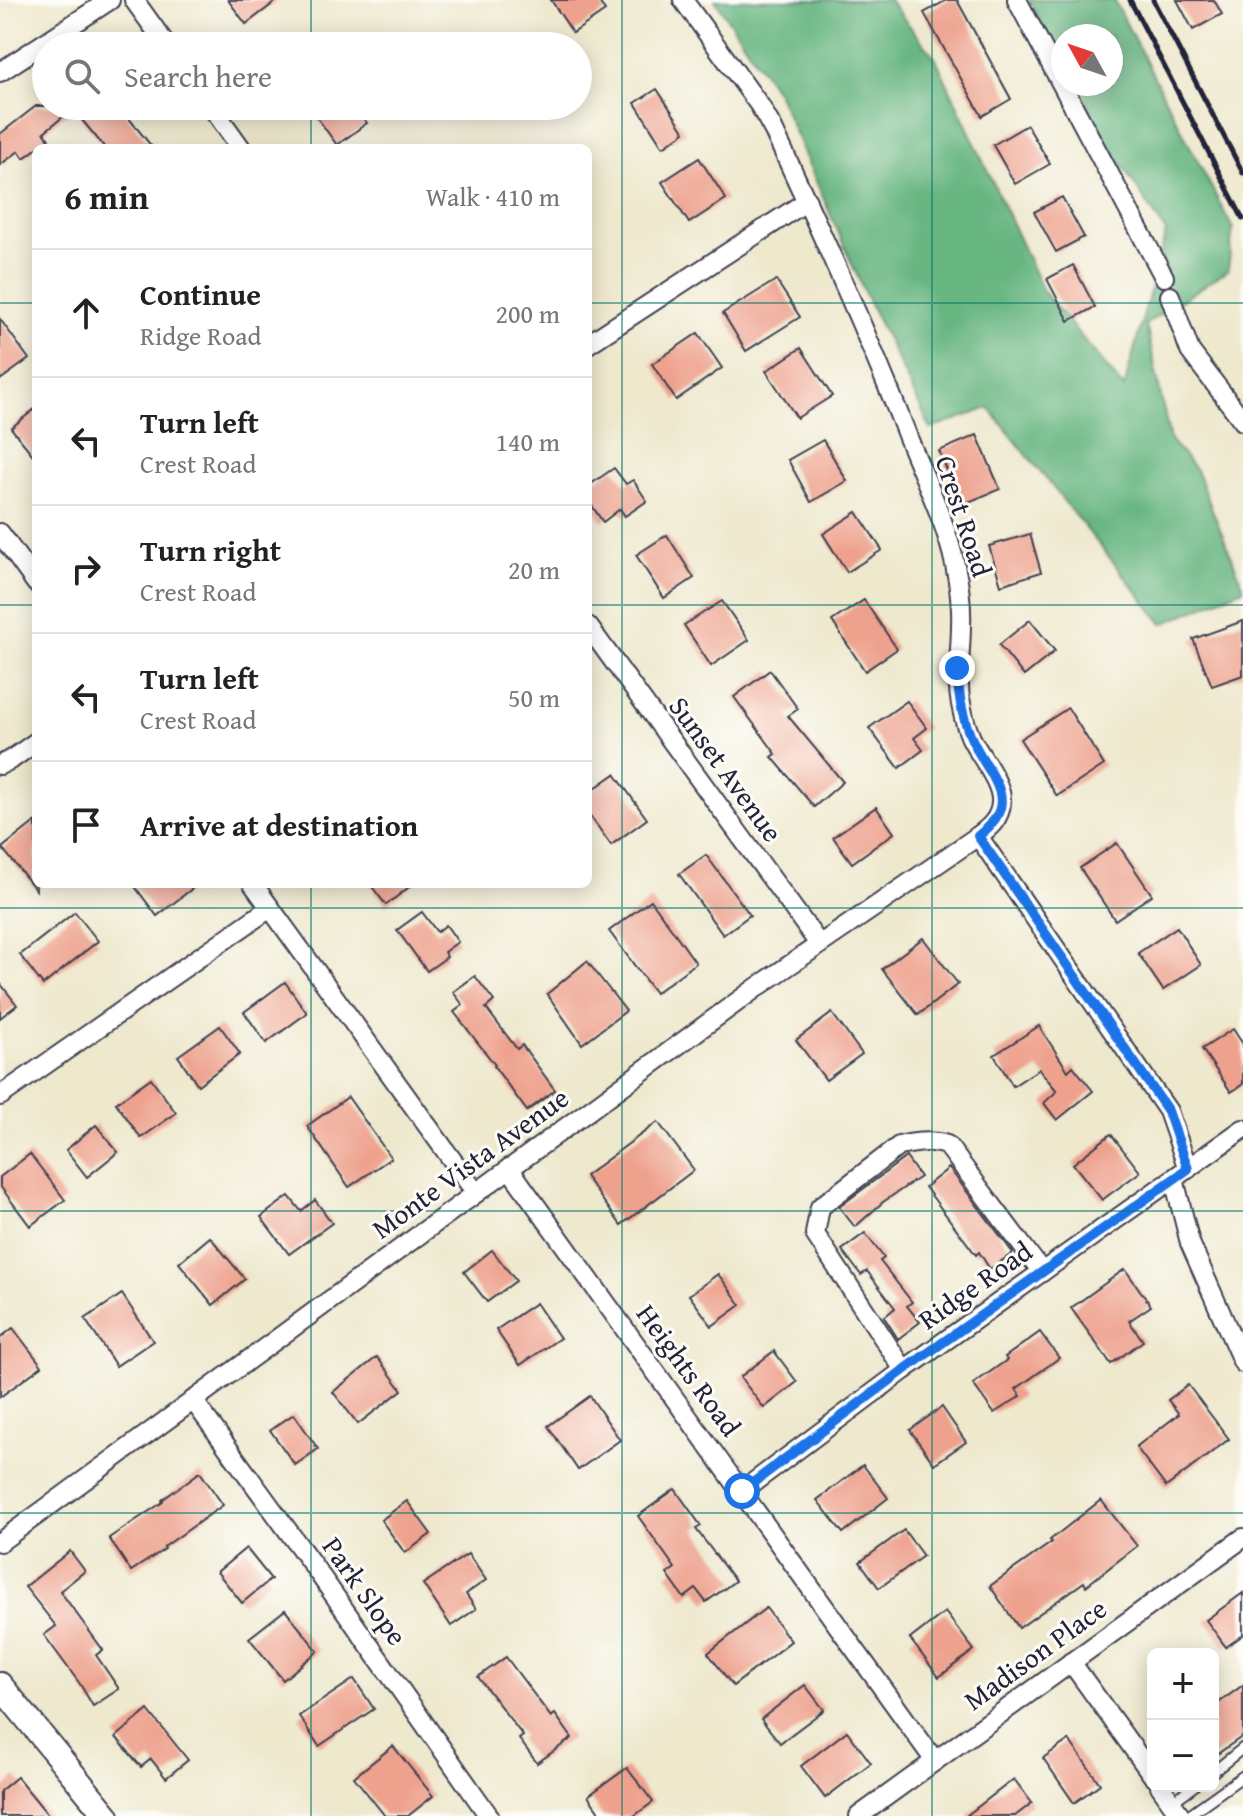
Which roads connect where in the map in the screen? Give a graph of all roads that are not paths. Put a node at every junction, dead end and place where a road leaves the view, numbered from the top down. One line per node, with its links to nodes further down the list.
1 (110, 0): 5 (street)
2 (134, 0): 6 (street)
3 (683, 0): 11 (street, Crest Road)
4 (1017, 0): 12 (street)
5 (61, 32)
6 (157, 32)
7 (32, 51): 8 (street)
8 (0, 72)
9 (221, 120): 10 (street)
10 (238, 144)
11 (807, 201): 14 (street); 21 (street, Crest Road)
12 (1164, 277)
13 (1170, 296): 15 (street)
14 (592, 341)
15 (1243, 421)
16 (0, 533): 17 (street)
17 (32, 577)
18 (592, 632): 24 (street, Sunset Avenue)
19 (32, 745): 20 (street)
20 (0, 765)
21 (978, 836): 24 (street, Monte Vista Avenue); 28 (street)
22 (256, 888): 23 (street)
23 (270, 908): 25 (street); 29 (street)
24 (819, 944): 27 (street, Monte Vista Avenue)
25 (0, 1096)
26 (1243, 1129): 28 (street, Ridge Road)
27 (509, 1168): 29 (street, Monte Vista Avenue); 34 (street, Heights Road)
28 (1181, 1174): 30 (street, Ridge Road); 31 (street)
29 (476, 1193): 33 (street, Monte Vista Avenue)
30 (1042, 1272): 32 (street, Ridge Road); 32 (street)
31 (1243, 1363)
32 (904, 1370): 34 (street, Ridge Road)
33 (193, 1400): 36 (street, Monte Vista Avenue); 48 (street, Park Slope)
34 (742, 1491): 40 (street, Heights Road)
35 (1243, 1538): 37 (street, Madison Place)
36 (0, 1542)
37 (1071, 1662): 40 (street, Madison Place); 42 (street)
38 (0, 1685): 47 (main road)
39 (1243, 1748): 41 (lane)
40 (935, 1761): 49 (street, Madison Place)
41 (1219, 1767)
42 (1147, 1768)
43 (1243, 1776): 46 (lane)
44 (1165, 1792): 46 (street)
45 (1191, 1792): 46 (lane)
46 (1180, 1811)
47 (107, 1816)
48 (489, 1816)
49 (859, 1816)

